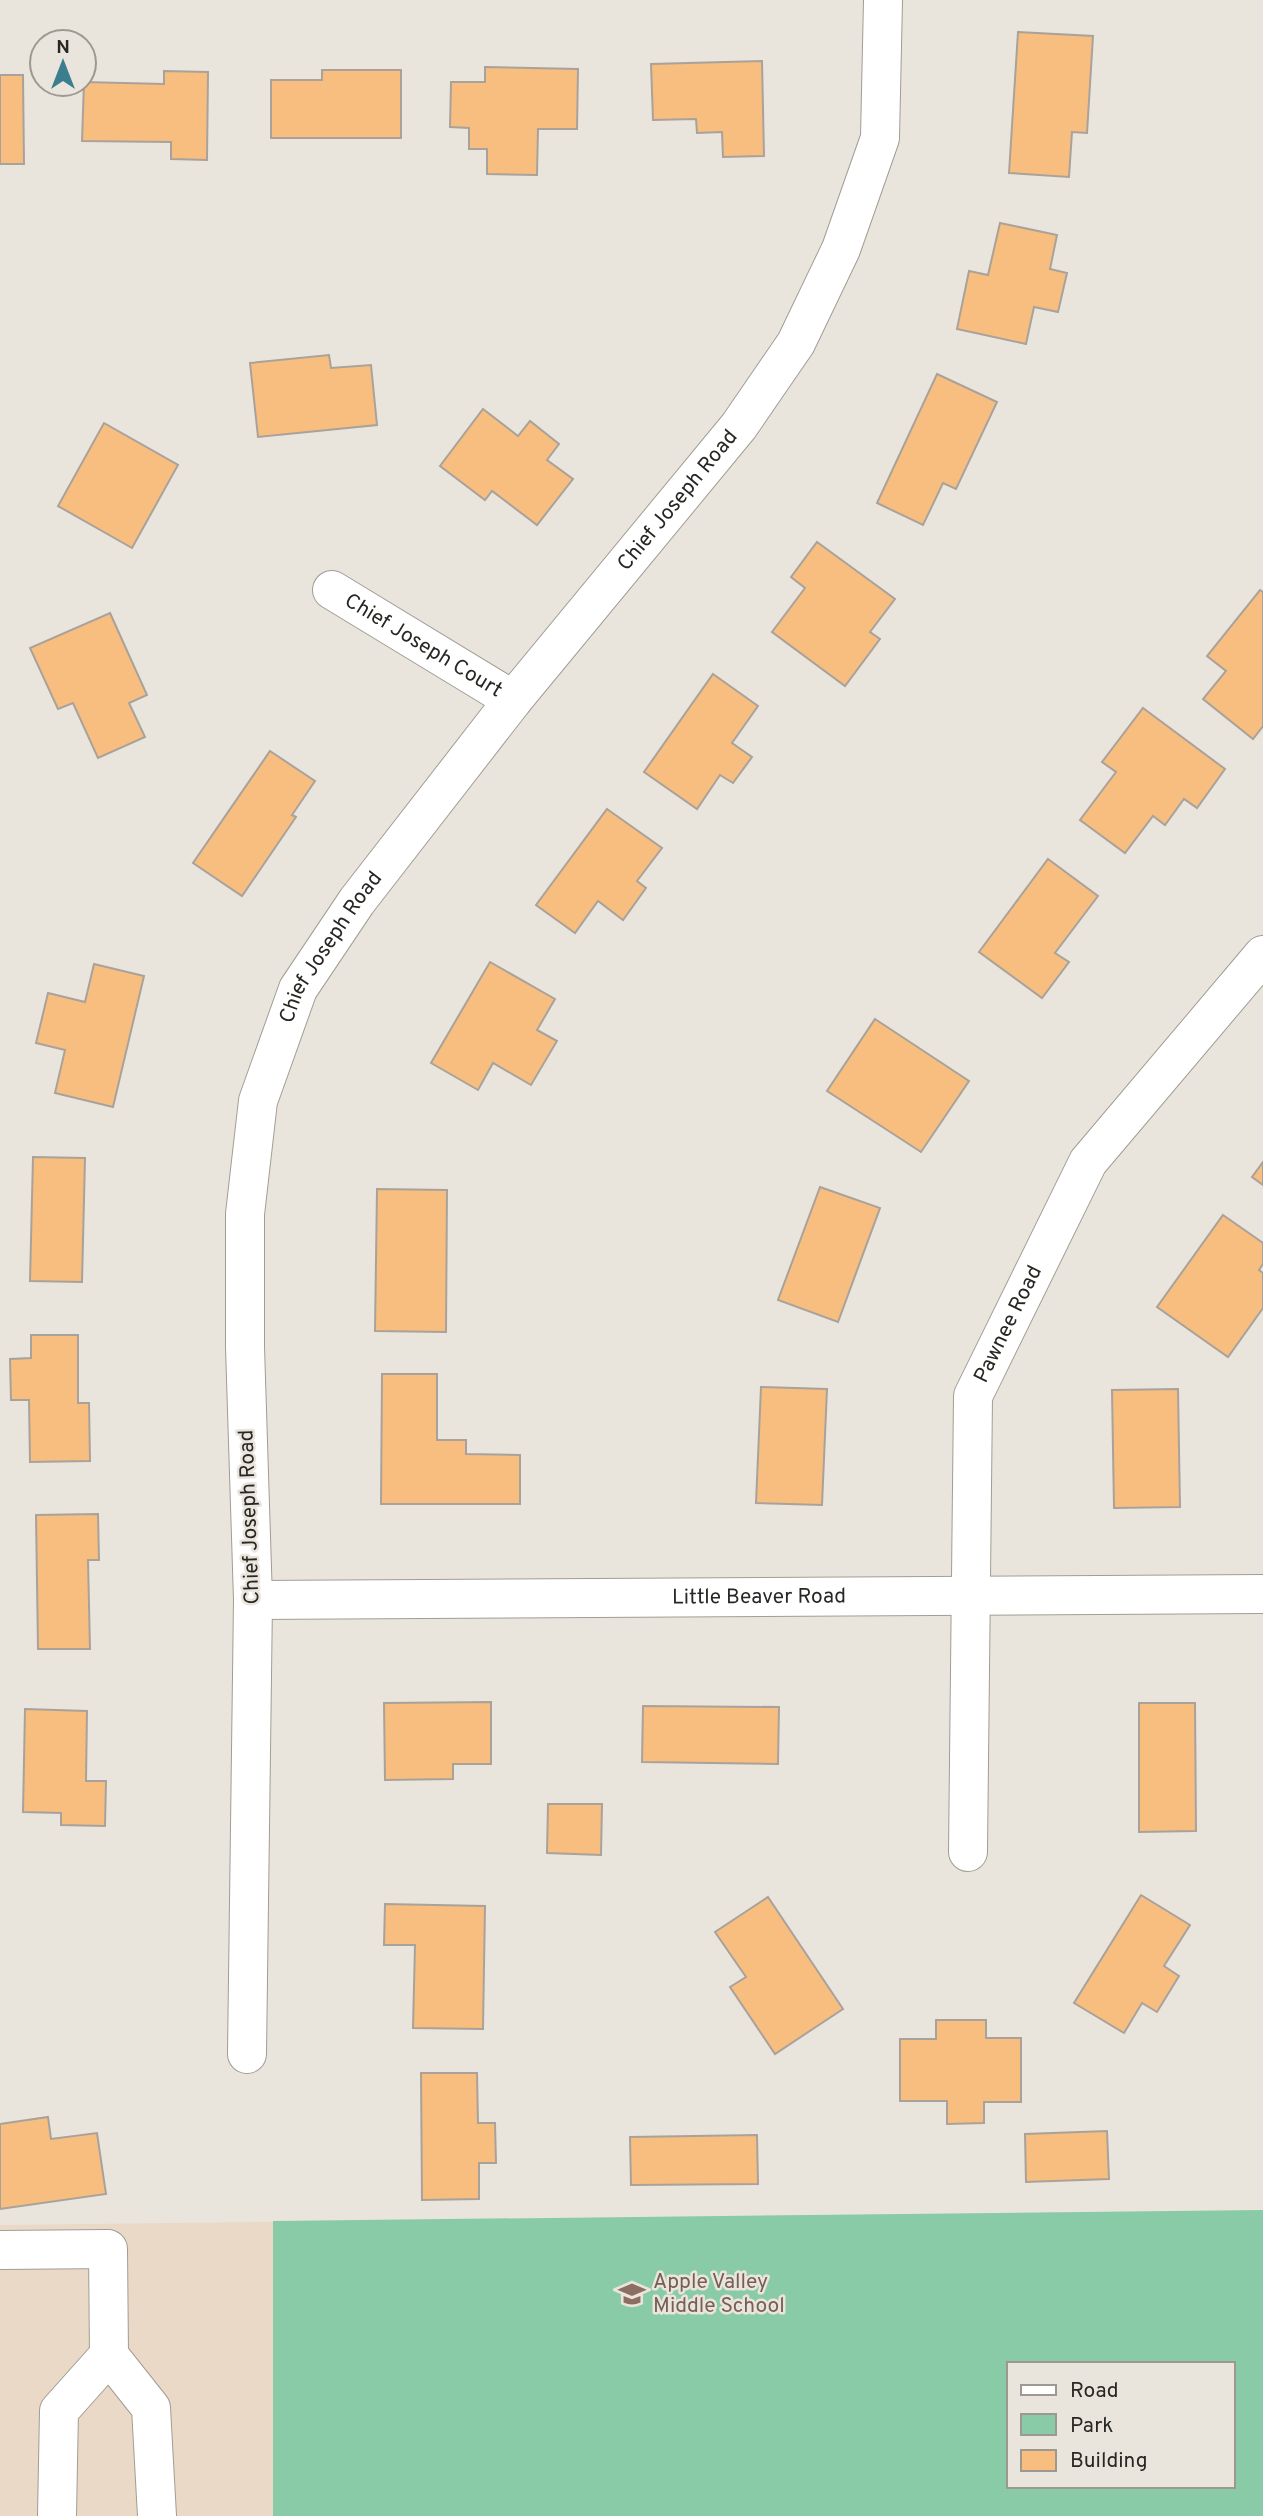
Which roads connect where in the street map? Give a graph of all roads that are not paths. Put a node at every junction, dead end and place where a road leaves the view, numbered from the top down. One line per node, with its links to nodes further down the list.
1 (883, 0): 3 (street, Chief Joseph Road)
2 (332, 590): 3 (street, Chief Joseph Court)
3 (513, 701): 7 (street, Chief Joseph Road)
4 (1263, 955): 6 (street, Pawnee Road)
5 (1263, 1594): 6 (street, Little Beaver Road)
6 (970, 1595): 7 (street, Little Beaver Road); 8 (street, Pawnee Road)
7 (253, 1600): 9 (street, Chief Joseph Road)
8 (968, 1852)
9 (247, 2054)
10 (0, 2250): 11 (street)
11 (109, 2355): 12 (street); 13 (street)
12 (57, 2516)
13 (157, 2516)

